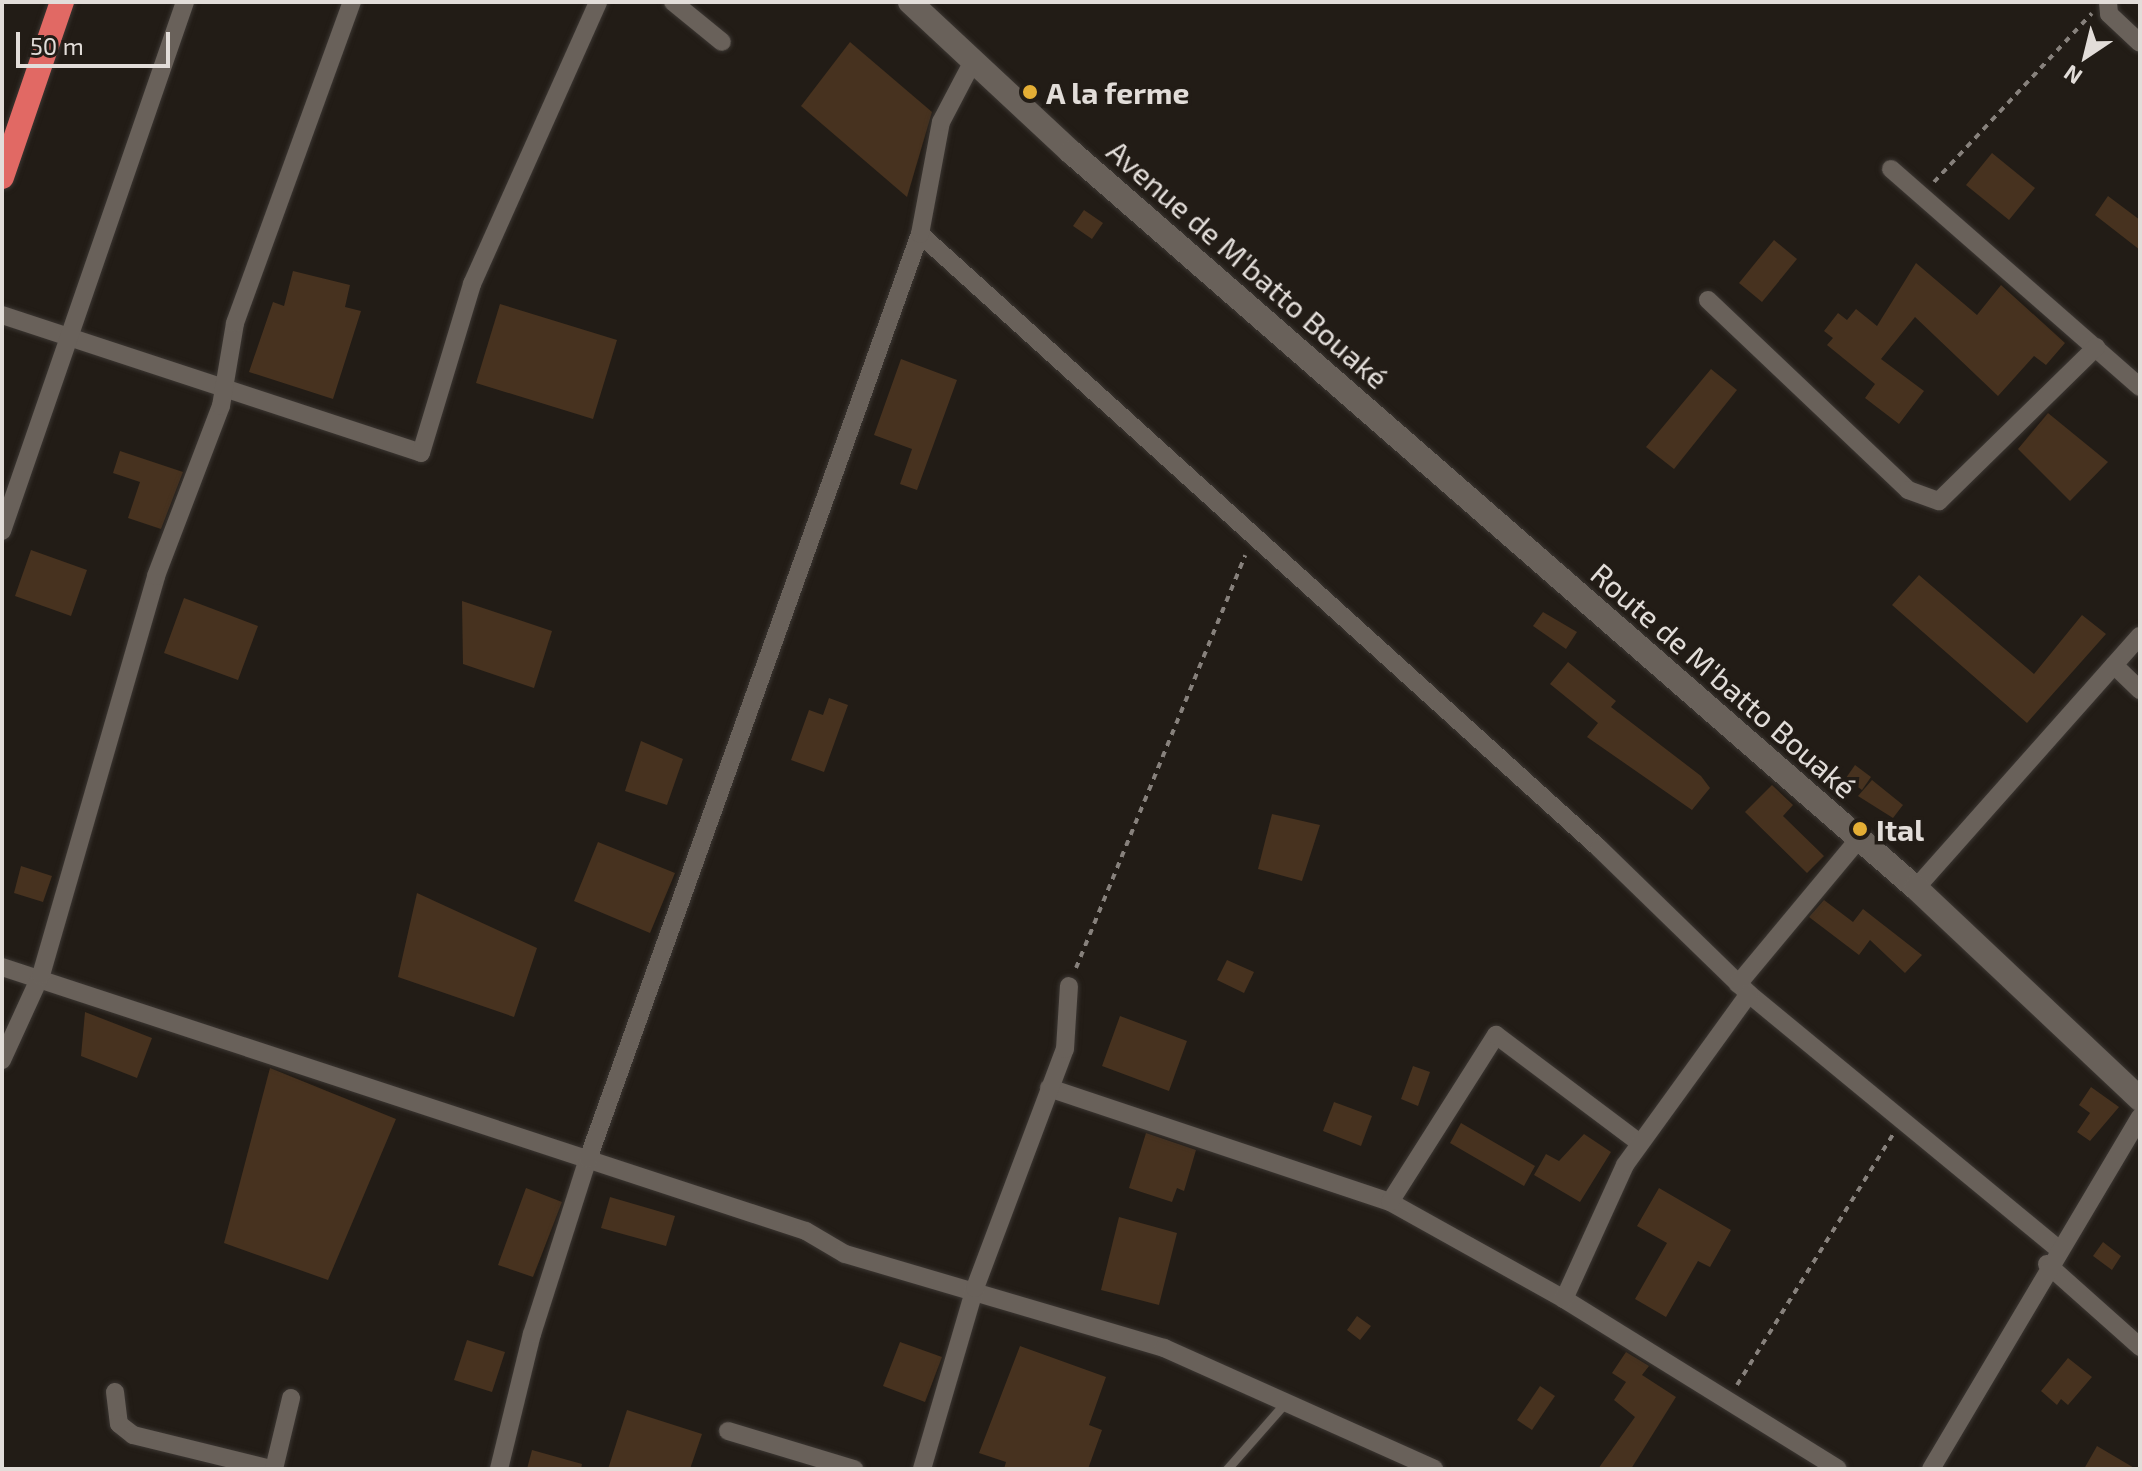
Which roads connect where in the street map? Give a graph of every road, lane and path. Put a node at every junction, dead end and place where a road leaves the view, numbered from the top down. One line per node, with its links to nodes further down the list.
1 (62, 2): 12 (highway)
2 (185, 2): 17 (street)
3 (352, 2): 20 (street)
4 (598, 2): 20 (street)
5 (673, 2): 8 (street)
6 (910, 2): 10 (street, Avenue de M'batto Bouaké)
7 (2106, 2): 9 (street); 13 (path)
8 (722, 42)
9 (2140, 43)
10 (973, 61): 14 (street); 23 (street, Avenue de M'batto Bouaké)
11 (1891, 169): 13 (street)
12 (2, 177)
13 (1922, 196): 18 (street)
14 (920, 234): 22 (street); 39 (street)
15 (1708, 300): 18 (street)
16 (2, 315): 17 (street)
17 (63, 339): 20 (street); 21 (street)
18 (2096, 347): 19 (street)
19 (2140, 387)
20 (224, 388): 30 (street)
21 (2, 531)
22 (1254, 533): 31 (path); 32 (street)
23 (1512, 539): 27 (street, Route de M'batto Bouaké)
24 (2140, 636): 25 (street)
25 (2114, 665): 26 (street); 28 (street)
26 (2140, 690)
27 (1859, 839): 28 (street, Route de M'batto Bouaké); 32 (street)
28 (1916, 888): 35 (street, Route de M'batto Bouaké)
29 (2, 967): 30 (street)
30 (41, 975): 33 (street); 39 (street)
31 (1069, 986): 34 (street)
32 (1744, 989): 37 (street); 38 (street)
33 (2, 1060)
34 (1049, 1088): 40 (street); 42 (street)
35 (2140, 1099)
36 (2140, 1117): 41 (street)
37 (1901, 1122): 41 (street); 48 (path)
38 (1640, 1143): 40 (street); 43 (street)
39 (588, 1159): 42 (street); 51 (street)
40 (1390, 1202): 43 (street)
41 (2052, 1256): 44 (street); 57 (street)
42 (975, 1288): 47 (street); 53 (street)
43 (1564, 1299): 48 (street)
44 (2140, 1347)
45 (115, 1392): 50 (street)
46 (291, 1398): 50 (street)
47 (1288, 1400): 54 (lane); 55 (street)
48 (1727, 1400): 56 (street)
49 (728, 1431): 52 (street)
50 (272, 1469)
51 (499, 1469)
52 (854, 1469)
53 (922, 1469)
54 (1227, 1469)
55 (1434, 1469)
56 (1838, 1469)
57 (1931, 1469)

